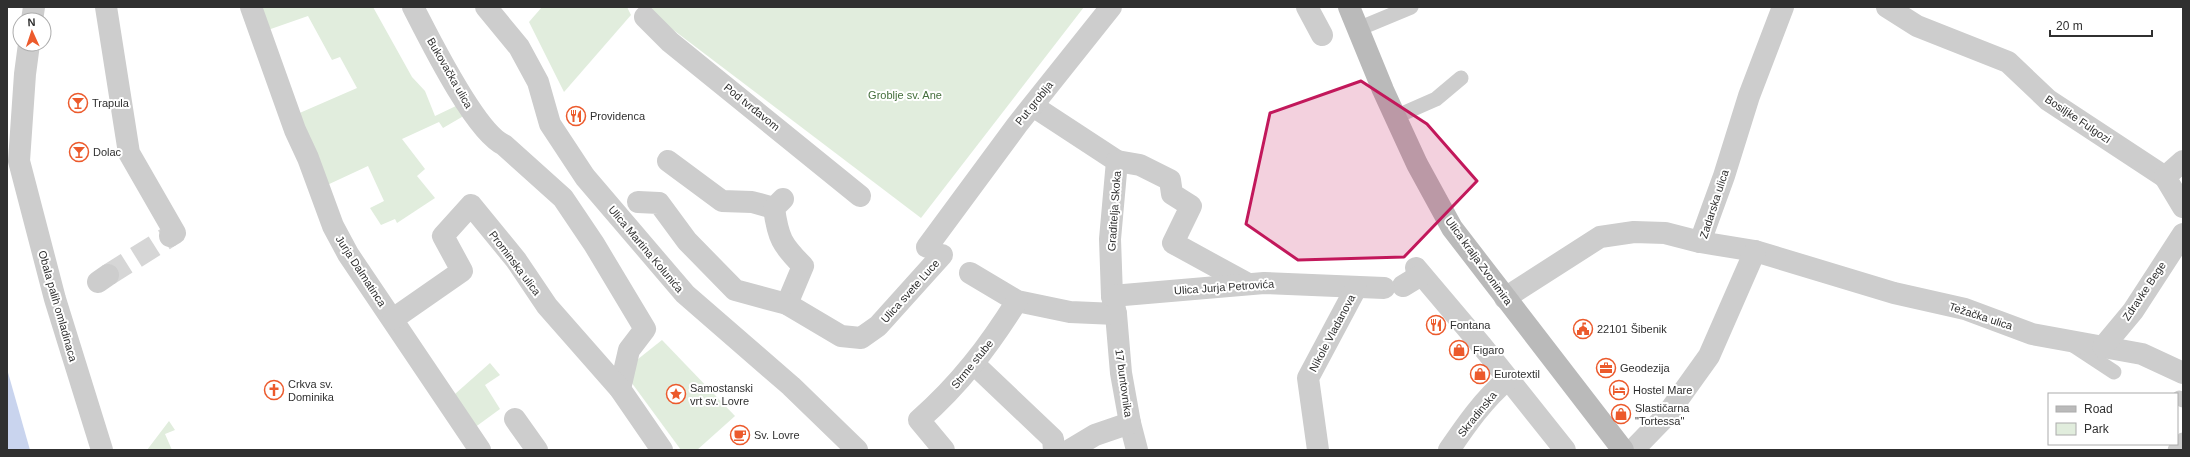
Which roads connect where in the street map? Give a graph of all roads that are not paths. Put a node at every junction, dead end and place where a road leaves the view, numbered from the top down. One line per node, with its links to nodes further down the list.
1 (106, 7): 30 (street)
2 (251, 7): 40 (street, Jurja Dalmatinca)
3 (413, 7): 25 (street, Bukovačka ulica)
4 (486, 7): 22 (street, Ulica Martina Kolunića)
5 (1111, 7): 16 (street, Put groblja)
6 (1307, 7): 13 (street)
7 (1349, 7): 12 (main road, Ulica kralja Zvonimira)
8 (1411, 7): 12 (lane)
9 (1783, 7): 31 (street, Zadarska ulica)
10 (1887, 7): 23 (street, Bosiljke Fulgozi)
11 (645, 17): 24 (street, Pod tvrđavom)
12 (1358, 29): 17 (main road, Ulica kralja Zvonimira)
13 (1322, 35)
14 (28, 52): 18 (street, Obala palih omladinaca)
15 (1461, 78): 17 (lane)
16 (1033, 106): 20 (street, Graditelja Skoka); 26 (street, Put groblja)
17 (1395, 117): 36 (main road, Ulica kralja Zvonimira)
18 (13, 157): 51 (street, Obala palih omladinaca)
19 (668, 161): 38 (street)
20 (1117, 161): 34 (street); 39 (street, Graditelja Skoka)
21 (2183, 161): 23 (street)
22 (585, 177): 25 (street); 55 (street, Ulica Martina Kolunića)
23 (2165, 177): 28 (street)
24 (860, 196)
25 (562, 198): 47 (street, Bukovačka ulica)
26 (960, 201): 38 (street, Ulica svete Luce)
27 (638, 202): 38 (street, Ulica svete Luce)
28 (2183, 207)
29 (2183, 234): 42 (street, Zdravke Bege)
30 (170, 236)
31 (1700, 242): 32 (street, Zadarska ulica); 36 (street)
32 (1755, 251): 41 (street, Težačka ulica); 64 (street)
33 (970, 273): 37 (street, Ulica Jurja Petrovića)
34 (1248, 284): 35 (street, Ulica Jurja Petrovića); 39 (street, Ulica Jurja Petrovića)
35 (1356, 288): 46 (street, Ulica Jurja Petrovića); 60 (street, Nikole Vladanova)
36 (1505, 298): 63 (main road, Ulica kralja Zvonimira)
37 (1017, 301): 39 (street, Ulica Jurja Petrovića); 43 (street, Strme stube)
38 (787, 304)
39 (1114, 305): 49 (street, 17 buntovnika)
40 (393, 319): 47 (street, Prominska ulica); 52 (street, Jurja Dalmatinca)
41 (2066, 340): 42 (street, Težačka ulica); 44 (lane)
42 (2103, 347): 45 (street, Težačka ulica)
43 (974, 364): 56 (street, Strme stube); 57 (street)
44 (2114, 372)
45 (2183, 373)
46 (1507, 380): 61 (street, Skradinska); 62 (street)
47 (620, 389): 54 (street, Prominska ulica)
48 (515, 419): 53 (street)
49 (1130, 423): 58 (street); 59 (street, 17 buntovnika)
50 (2183, 440): 65 (lane)
51 (102, 450)
52 (480, 450)
53 (537, 450)
54 (662, 450)
55 (858, 450)
56 (944, 450)
57 (1054, 450)
58 (1070, 450)
59 (1137, 450)
60 (1318, 450)
61 (1449, 450)
62 (1565, 450)
63 (1623, 450)
64 (1633, 450)
65 (2175, 450)

